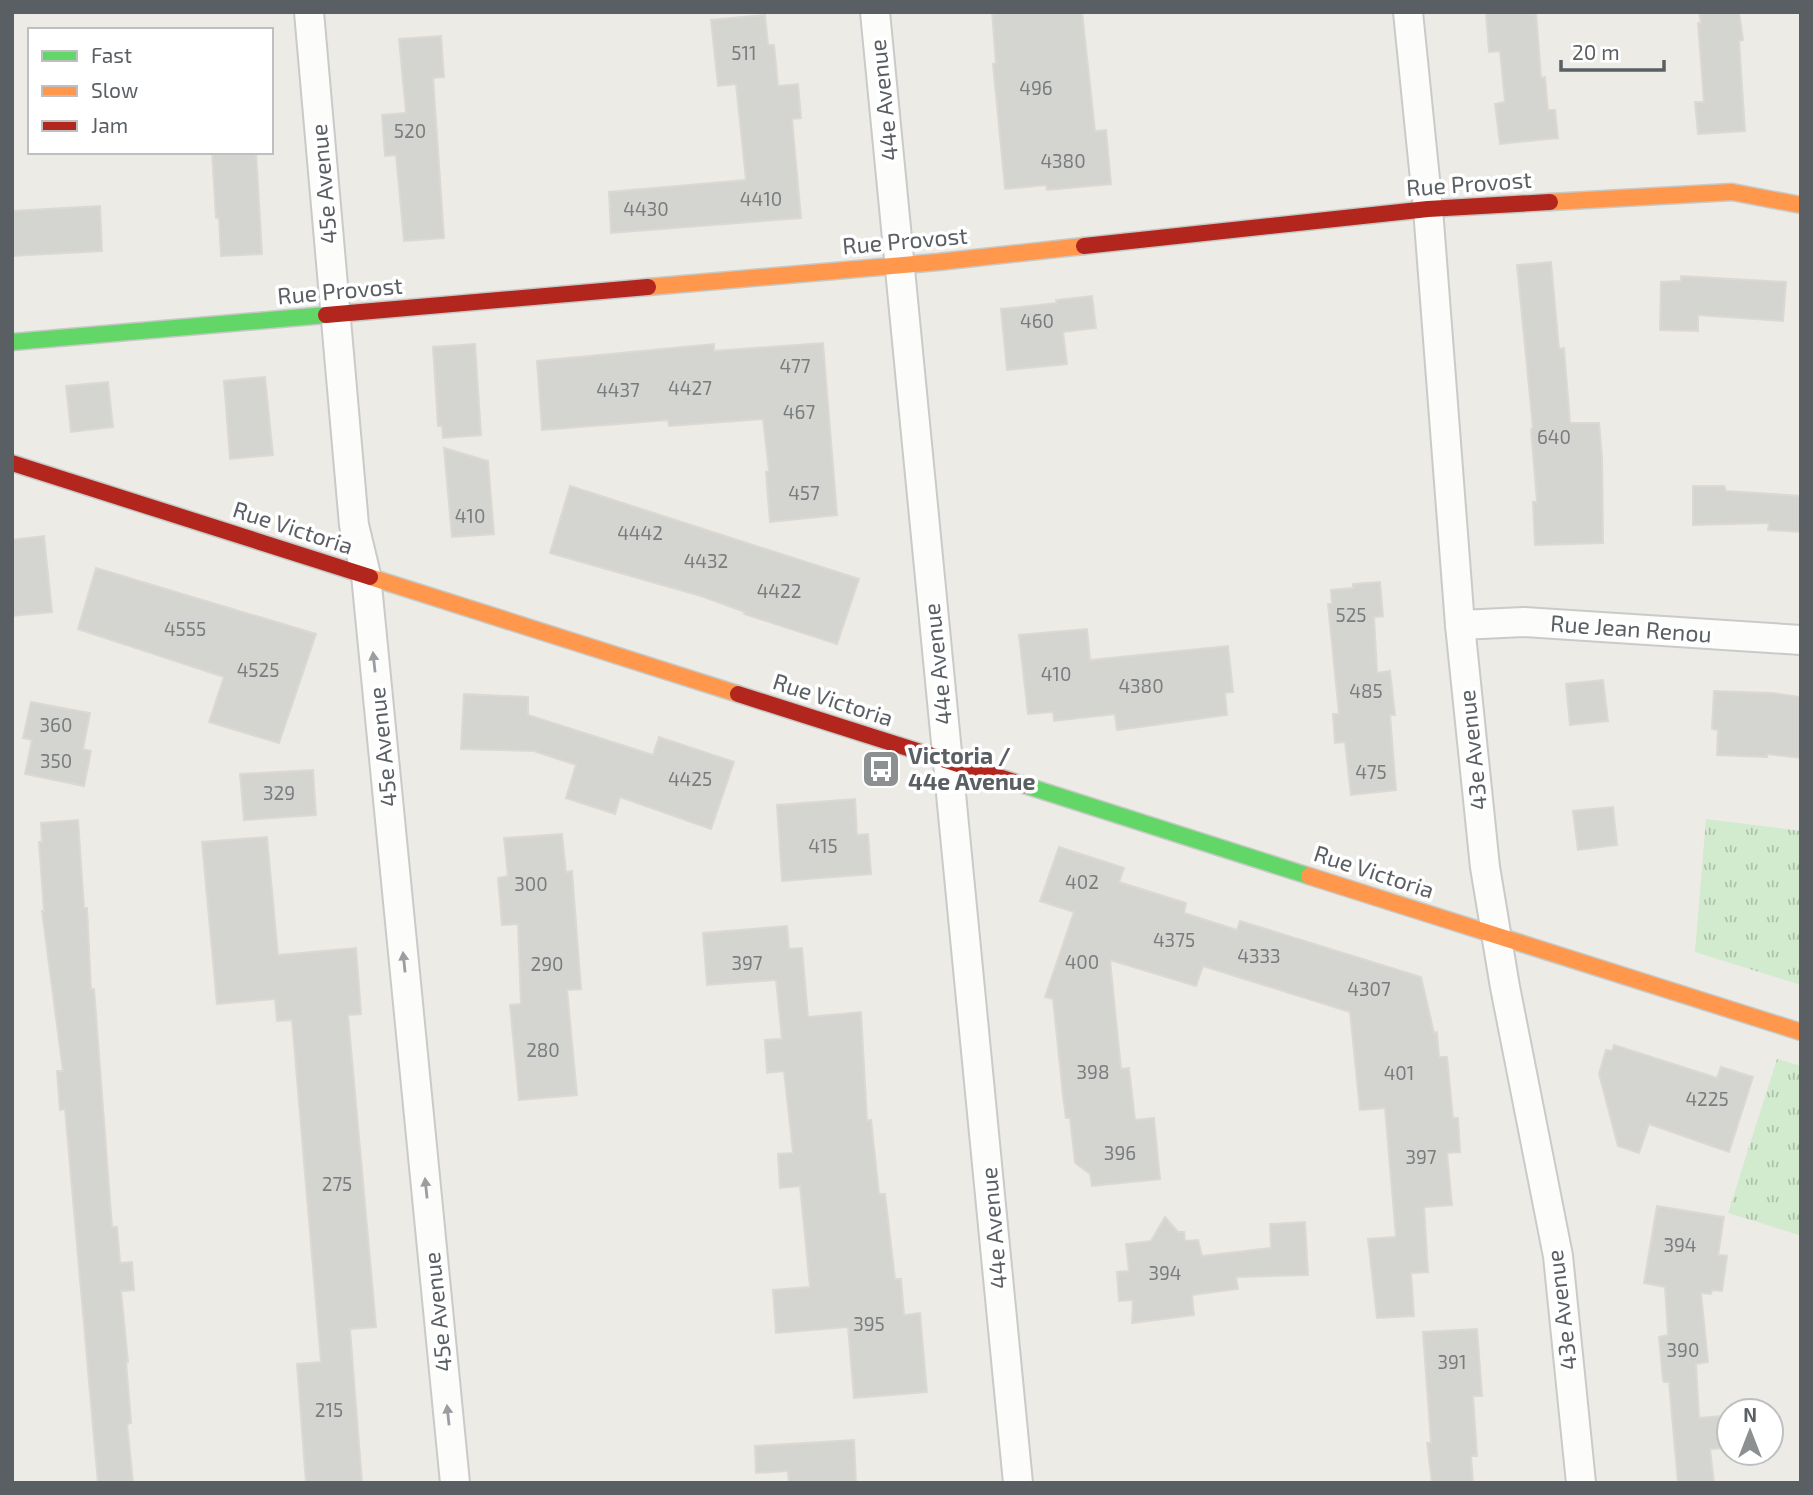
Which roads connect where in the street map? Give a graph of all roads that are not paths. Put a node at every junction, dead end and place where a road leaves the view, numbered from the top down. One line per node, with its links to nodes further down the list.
1 (309, 12): 7 (street, 45e Avenue)
2 (876, 12): 6 (street, 44e Avenue)
3 (1408, 12): 5 (street, 43e Avenue)
4 (1801, 205): 5 (main road, Rue Provost)
5 (1428, 209): 6 (main road, Rue Provost); 11 (street, 43e Avenue)
6 (900, 265): 7 (main road, Rue Provost); 13 (street, 44e Avenue)
7 (336, 314): 8 (main road, Rue Provost); 10 (street, 45e Avenue)
8 (12, 342)
9 (12, 463): 10 (main road, Rue Victoria)
10 (366, 575): 13 (main road, Rue Victoria); 16 (street, 45e Avenue, one-way to 10)
11 (1460, 625): 12 (street, Rue Jean Renou); 14 (street, 43e Avenue)
12 (1801, 640)
13 (949, 761): 14 (main road, Rue Victoria); 17 (street, 44e Avenue)
14 (1496, 935): 15 (main road, Rue Victoria); 18 (street, 43e Avenue)
15 (1801, 1032)
16 (454, 1483)
17 (1018, 1483)
18 (1581, 1483)

